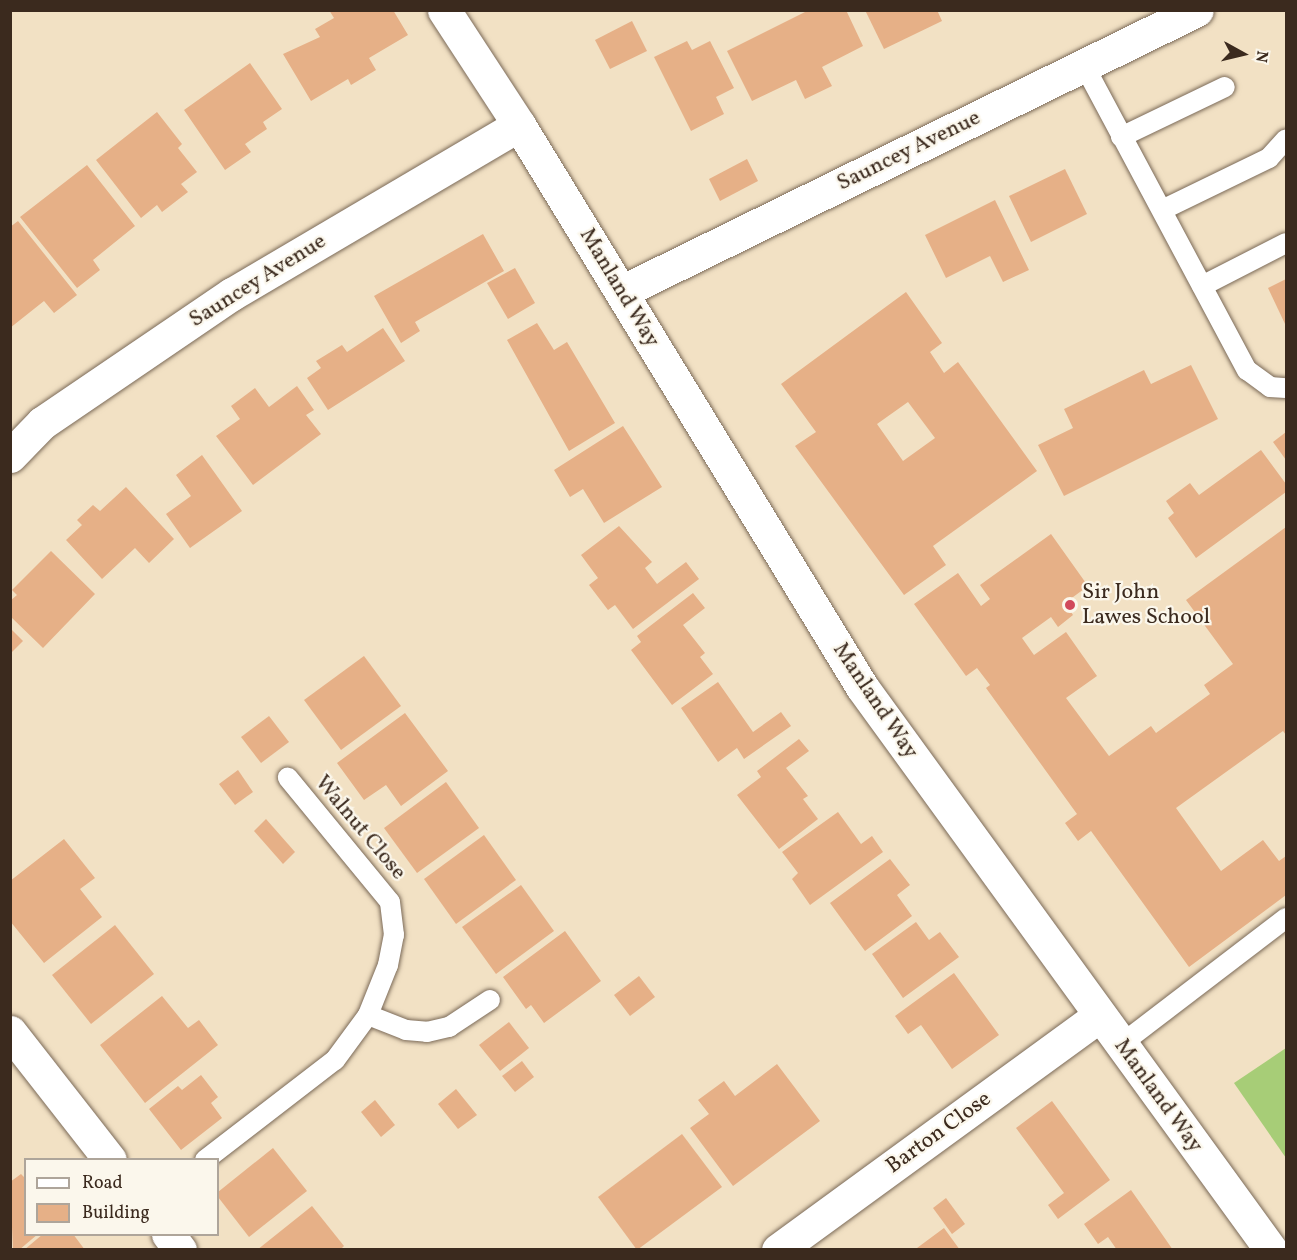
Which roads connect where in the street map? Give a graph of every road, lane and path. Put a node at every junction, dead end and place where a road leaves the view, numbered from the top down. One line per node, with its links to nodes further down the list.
1 (444, 10): 5 (street, Manland Way)
2 (1197, 10): 3 (street, Sauncey Avenue)
3 (1085, 67): 6 (lane); 11 (street, Sauncey Avenue)
4 (1225, 87): 6 (lane)
5 (519, 125): 11 (street, Manland Way); 13 (street, Sauncey Avenue)
6 (1121, 136): 8 (lane)
7 (1287, 139): 8 (lane)
8 (1162, 210): 10 (lane)
9 (1287, 243): 10 (lane)
10 (1202, 286): 12 (lane)
11 (621, 292): 18 (street, Manland Way)
12 (1287, 388)
13 (10, 456)
14 (288, 778): 17 (lane, Walnut Close)
15 (1287, 918): 20 (lane)
16 (490, 1000): 17 (lane)
17 (368, 1014): 22 (lane, Walnut Close)
18 (1099, 1017): 20 (street, Manland Way); 25 (street, Barton Close)
19 (10, 1032): 21 (street)
20 (1120, 1045): 26 (street, Manland Way)
21 (108, 1158)
22 (208, 1158)
23 (170, 1236): 24 (street)
24 (180, 1250)
25 (778, 1250)
26 (1271, 1250)

